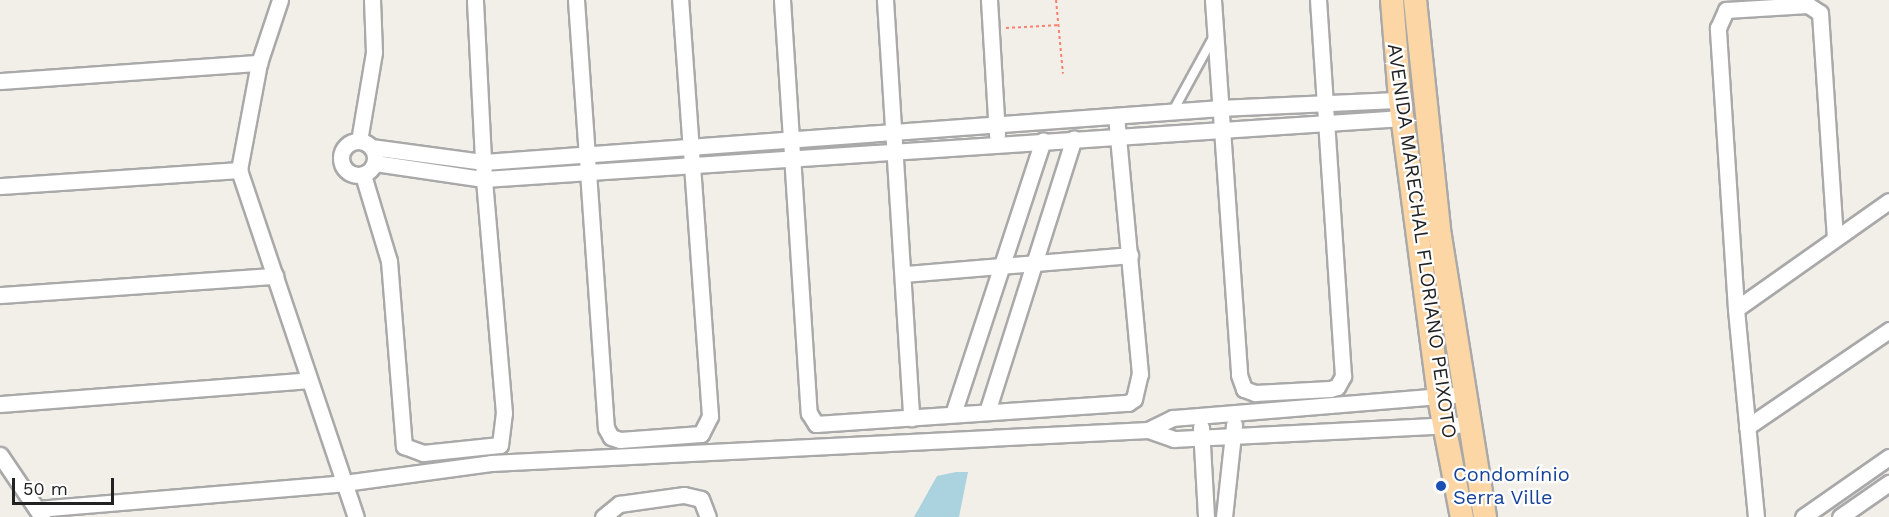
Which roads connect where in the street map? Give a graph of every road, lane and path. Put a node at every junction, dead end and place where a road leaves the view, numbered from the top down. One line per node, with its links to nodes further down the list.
1 (280, 0): 19 (street)
2 (372, 0): 36 (street)
3 (475, 0): 41 (street)
4 (576, 0): 38 (street)
5 (680, 0): 39 (street)
6 (782, 0): 34 (street)
7 (885, 0): 30 (street)
8 (989, 0): 28 (street)
9 (1056, 0): 14 (path)
10 (1213, 0): 16 (street)
11 (1318, 0): 22 (street)
12 (1392, 0): 17 (main road, AVENIDA MARECHAL FLORIANO PEIXOTO)
13 (1415, 0): 18 (main road, AVENIDA MARECHAL FLORIANO PEIXOTO)
14 (1060, 25): 15 (path); 20 (path)
15 (1005, 28)
16 (1215, 34): 23 (street); 25 (lane)
17 (1396, 51): 18 (main road); 24 (main road, AVENIDA MARECHAL FLORIANO PEIXOTO)
18 (1421, 51): 57 (main road, AVENIDA MARECHAL FLORIANO PEIXOTO)
19 (259, 63): 21 (street); 43 (street)
20 (1063, 74)
21 (0, 81)
22 (1325, 104): 23 (street); 24 (street); 27 (street)
23 (1221, 108): 25 (street); 29 (street)
24 (1401, 109): 27 (street); 58 (main road, AVENIDA MARECHAL FLORIANO PEIXOTO)
25 (1173, 111): 26 (street)
26 (1116, 116): 28 (street); 31 (street)
27 (1327, 120): 29 (street); 29 (street)
28 (996, 125): 30 (street); 35 (street)
29 (1222, 128): 31 (street)
30 (894, 132): 34 (street); 37 (street)
31 (1120, 134): 32 (street); 50 (street)
32 (1074, 138): 33 (street); 51 (street)
33 (1043, 140): 35 (street); 52 (street)
34 (792, 141): 39 (street); 40 (street)
35 (997, 142): 37 (street)
36 (365, 144): 41 (street); 42 (street); 45 (street)
37 (895, 150): 40 (street); 53 (street)
38 (587, 154): 39 (street); 41 (street); 44 (street)
39 (690, 158): 40 (street); 44 (street); 44 (street)
40 (793, 159): 68 (street)
41 (484, 162): 46 (street)
42 (375, 163): 45 (street); 46 (street)
43 (238, 170): 47 (street); 54 (street)
44 (588, 171): 46 (street)
45 (363, 175): 46 (street)
46 (484, 179)
47 (0, 186)
48 (1889, 201): 49 (street)
49 (1835, 238): 56 (street); 56 (street)
50 (1130, 255): 51 (street); 64 (street)
51 (1035, 262): 52 (street); 64 (street)
52 (1002, 264): 53 (street); 66 (street)
53 (905, 274): 68 (street)
54 (275, 276): 55 (street); 60 (street)
55 (0, 294)
56 (1736, 309): 71 (street)
57 (1452, 312): 58 (main road); 61 (main road, AVENIDA MARECHAL FLORIANO PEIXOTO)
58 (1430, 321): 62 (main road, AVENIDA MARECHAL FLORIANO PEIXOTO)
59 (1889, 330): 71 (street)
60 (309, 380): 63 (street); 77 (street)
61 (1465, 394): 62 (street); 69 (main road, AVENIDA MARECHAL FLORIANO PEIXOTO)
62 (1439, 398): 65 (street); 70 (main road, AVENIDA MARECHAL FLORIANO PEIXOTO)
63 (0, 404)
64 (987, 412): 66 (street)
65 (1233, 413): 67 (street); 73 (street)
66 (953, 414): 68 (street)
67 (1200, 415): 72 (street); 74 (street)
68 (911, 418)
69 (1470, 424): 70 (street); 86 (main road, AVENIDA MARECHAL FLORIANO PEIXOTO)
70 (1446, 427): 73 (street); 85 (main road, AVENIDA MARECHAL FLORIANO PEIXOTO)
71 (1747, 428): 87 (street)
72 (1148, 430): 74 (street); 77 (street)
73 (1234, 434): 74 (street); 84 (street)
74 (1201, 438): 83 (street)
75 (0, 455): 79 (street)
76 (1889, 457): 88 (street)
77 (344, 483): 79 (street); 80 (street)
78 (1889, 483): 89 (street)
79 (40, 513)
80 (356, 517)
81 (603, 517): 82 (street)
82 (708, 517)
83 (1206, 517)
84 (1224, 517)
85 (1462, 517)
86 (1485, 517)
87 (1756, 517)
88 (1803, 517)
89 (1840, 517)

